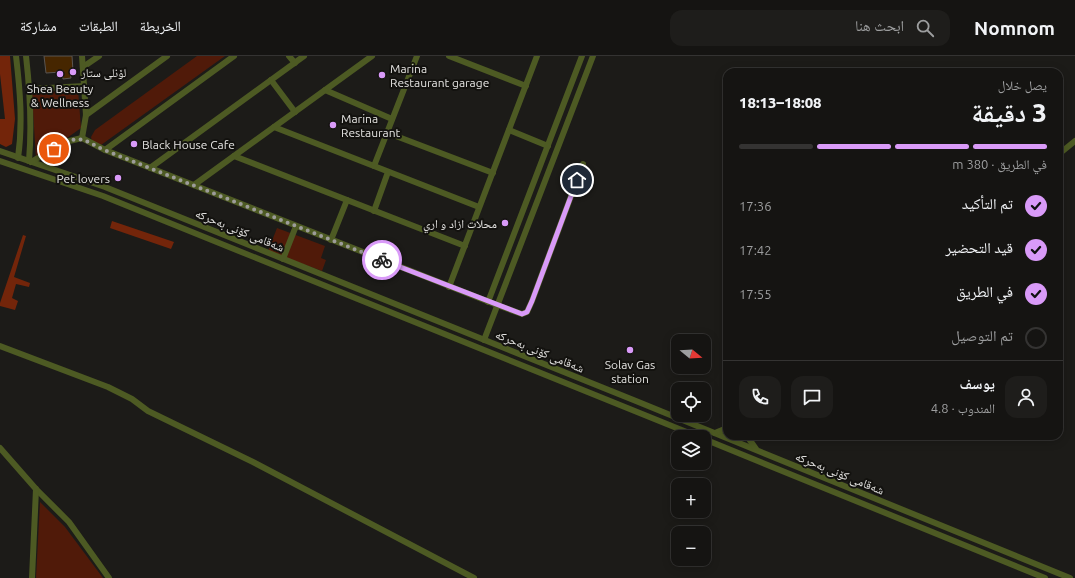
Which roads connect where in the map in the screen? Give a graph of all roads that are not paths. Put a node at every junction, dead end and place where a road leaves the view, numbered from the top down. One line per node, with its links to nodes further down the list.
1 (16, 56): 29 (street)
2 (26, 56): 20 (street)
3 (82, 56): 16 (street)
4 (98, 56): 16 (street)
5 (167, 56): 23 (street)
6 (234, 56): 33 (street)
7 (289, 56): 15 (street)
8 (304, 56): 15 (street)
9 (372, 56): 21 (street)
10 (417, 56): 24 (street)
11 (449, 56): 19 (street)
12 (537, 56): 19 (street)
13 (582, 56): 32 (street)
14 (593, 56): 55 (street)
15 (295, 63): 17 (street)
16 (83, 68): 18 (street)
17 (271, 80): 22 (street); 42 (street)
18 (84, 86): 20 (street); 23 (street)
19 (526, 86): 26 (street)
20 (30, 89): 30 (street)
21 (325, 90): 22 (street); 24 (street)
22 (295, 112): 25 (street)
23 (86, 115): 28 (street)
24 (392, 119): 27 (street)
25 (274, 127): 36 (street); 41 (street)
26 (509, 130): 32 (street); 44 (street)
27 (388, 133): 41 (street); 44 (street)
28 (82, 138): 33 (street); 39 (street)
29 (20, 140): 30 (street); 37 (street)
30 (30, 140): 39 (street)
31 (1075, 141): 35 (street)
32 (548, 146): 54 (street)
33 (104, 150): 42 (street)
34 (0, 151): 37 (street, شەقامی کۆنی بەحرکە)
35 (1063, 151)
36 (234, 156): 45 (street); 46 (street)
37 (18, 158): 39 (street, شەقامی کۆنی بەحرکە)
38 (0, 160): 58 (street, شەقامی کۆنی بەحرکە)
39 (30, 162): 52 (street, شەقامی کۆنی بەحرکە)
40 (583, 164): 55 (street)
41 (374, 166): 43 (street)
42 (150, 168): 45 (street)
43 (388, 172): 47 (street); 48 (street)
44 (493, 173): 47 (street)
45 (194, 185): 49 (street)
46 (346, 200): 48 (street); 50 (street)
47 (479, 208): 51 (street)
48 (374, 211): 51 (street)
49 (296, 226): 50 (street); 52 (street)
50 (331, 240): 53 (street)
51 (465, 246): 53 (street)
52 (283, 259): 56 (street, شەقامی کۆنی بەحرکە)
53 (449, 287): 54 (street)
54 (488, 302): 55 (street)
55 (497, 305): 56 (street)
56 (484, 340): 60 (street, شەقامی کۆنی بەحرکە)
57 (0, 346): 70 (street)
58 (682, 430)
59 (723, 430): 60 (street)
60 (715, 434): 61 (street, شەقامی کۆنی بەحرکە)
61 (723, 437)
62 (730, 440): 66 (street, شەقامی کۆنی بەحرکە)
63 (750, 440): 66 (street)
64 (711, 442): 71 (street, شەقامی کۆنی بەحرکە)
65 (0, 448): 67 (street)
66 (760, 452): 72 (street, شەقامی کۆنی بەحرکە)
67 (36, 489): 68 (street); 69 (street)
68 (32, 578)
69 (109, 578)
70 (474, 578)
71 (1045, 578)
72 (1070, 578)

